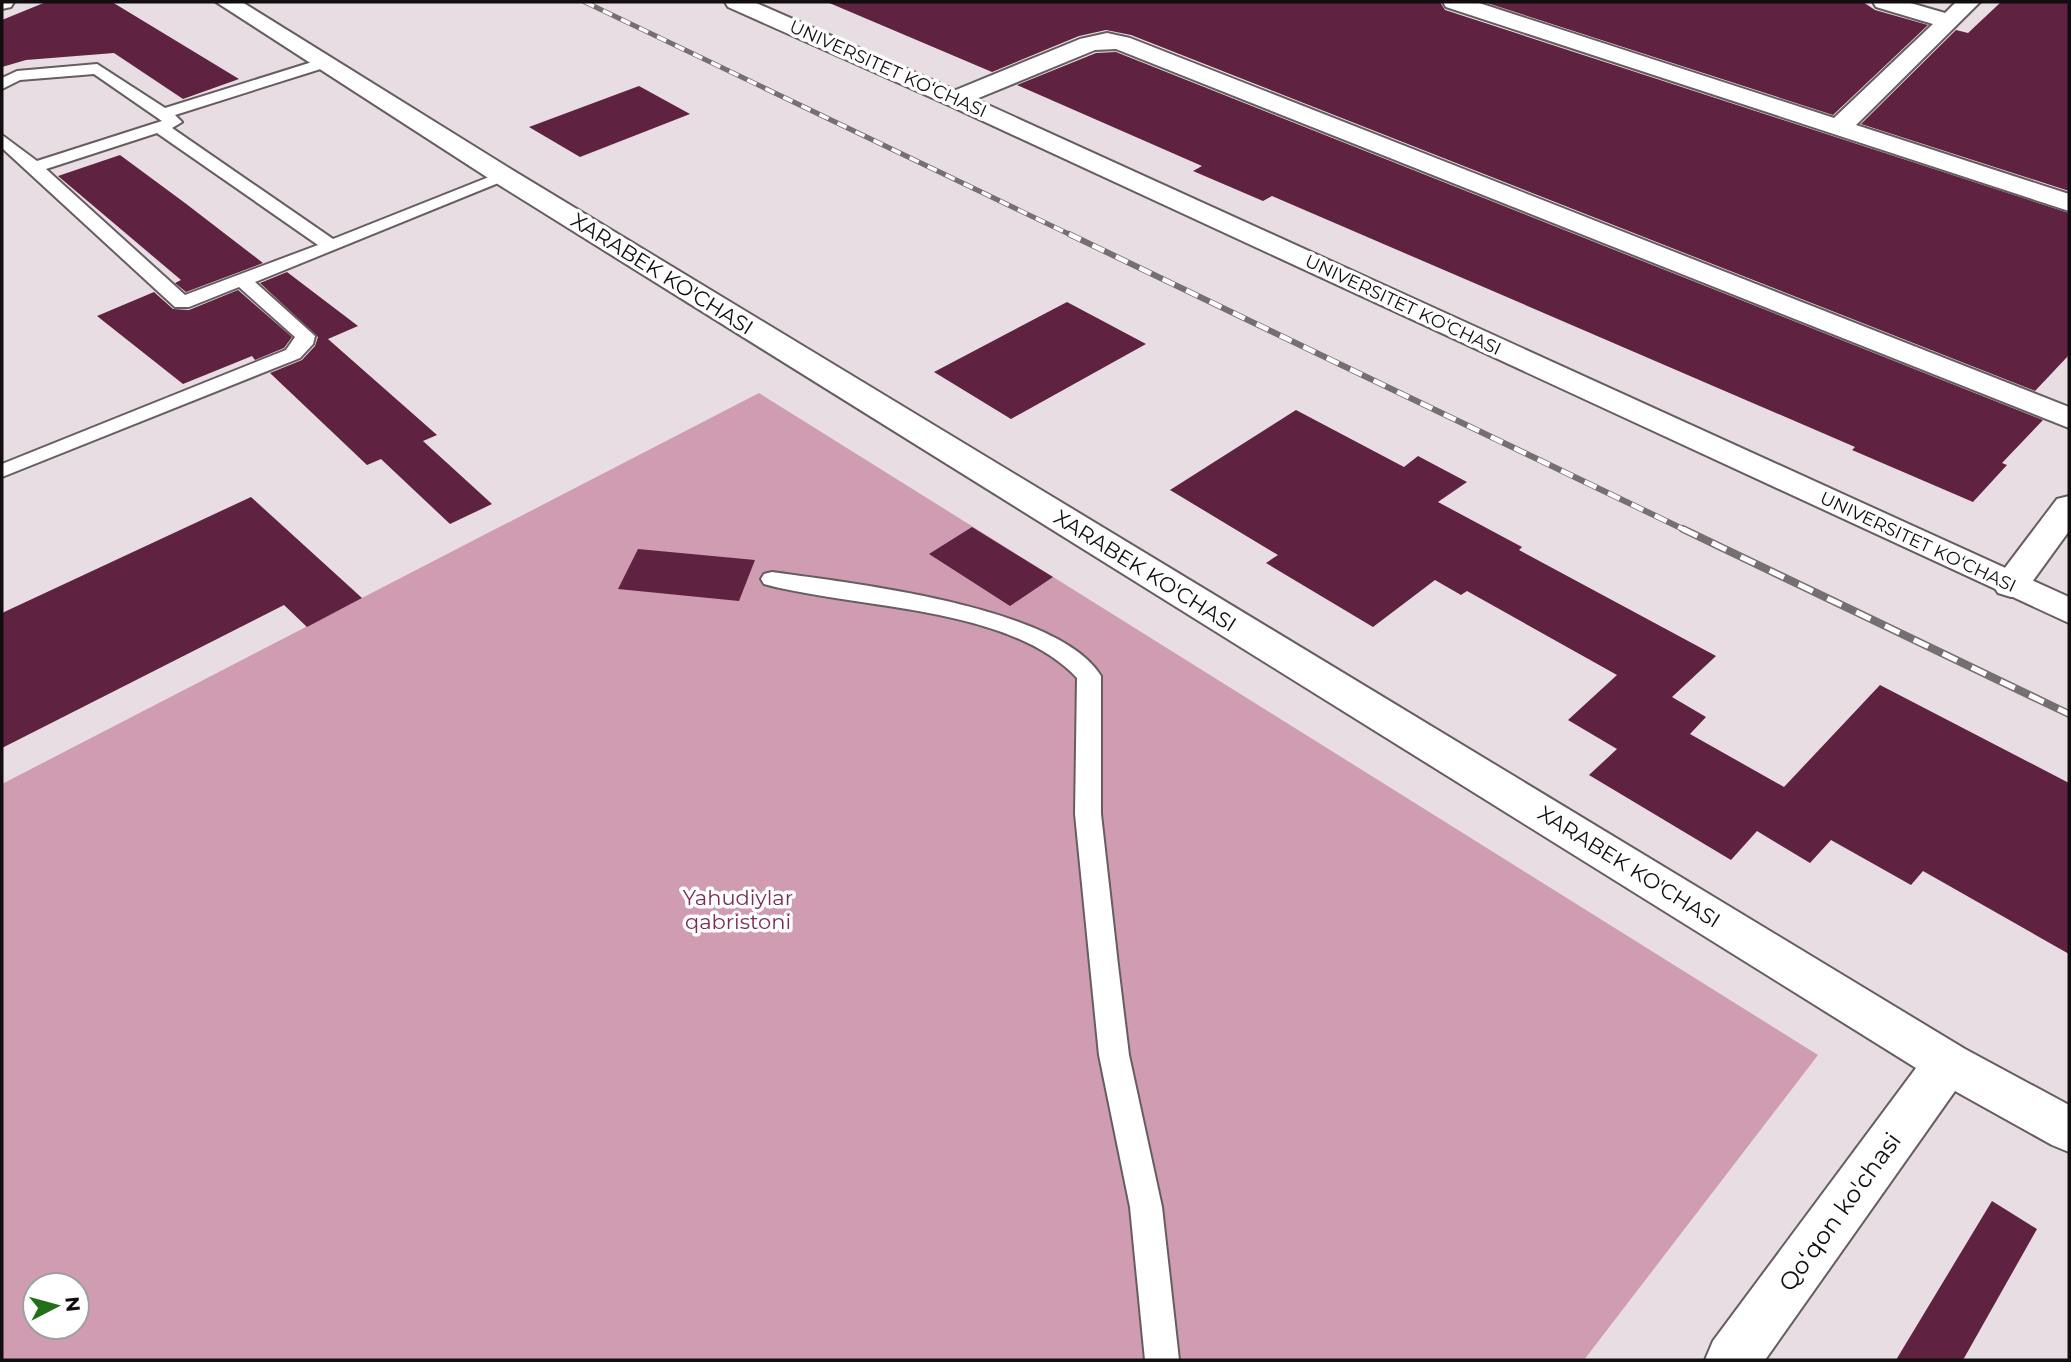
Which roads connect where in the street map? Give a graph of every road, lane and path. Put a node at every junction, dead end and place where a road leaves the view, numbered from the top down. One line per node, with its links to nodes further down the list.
1 (227, 2): 7 (street, XARABEK KO'CHASI)
2 (736, 2): 9 (street, UNIVERSITET KО‘CHASI)
3 (1454, 2): 11 (street)
4 (1884, 2): 6 (street)
5 (1969, 2): 6 (street)
6 (1948, 21): 11 (street)
7 (325, 63): 10 (lane); 14 (street, XARABEK KO'CHASI)
8 (2, 84): 10 (lane)
9 (955, 99): 18 (street); 22 (street, UNIVERSITET KО‘CHASI)
10 (161, 120): 13 (lane); 16 (lane)
11 (1837, 129): 15 (street)
12 (2, 140): 13 (lane)
13 (34, 167): 17 (lane)
14 (505, 177): 16 (lane); 24 (street, XARABEK KO'CHASI)
15 (2069, 203)
16 (331, 246): 17 (lane)
17 (242, 280): 19 (lane)
18 (2069, 418)
19 (2, 471)
20 (2069, 507): 22 (street)
21 (772, 579): 26 (lane)
22 (2011, 585): 23 (street, UNIVERSITET KО‘CHASI)
23 (2069, 611)
24 (1948, 1063): 25 (street, XARABEK KO'CHASI); 27 (street, Qoʻqon ko'chasi)
25 (2069, 1130)
26 (1162, 1360)
27 (1732, 1360)

